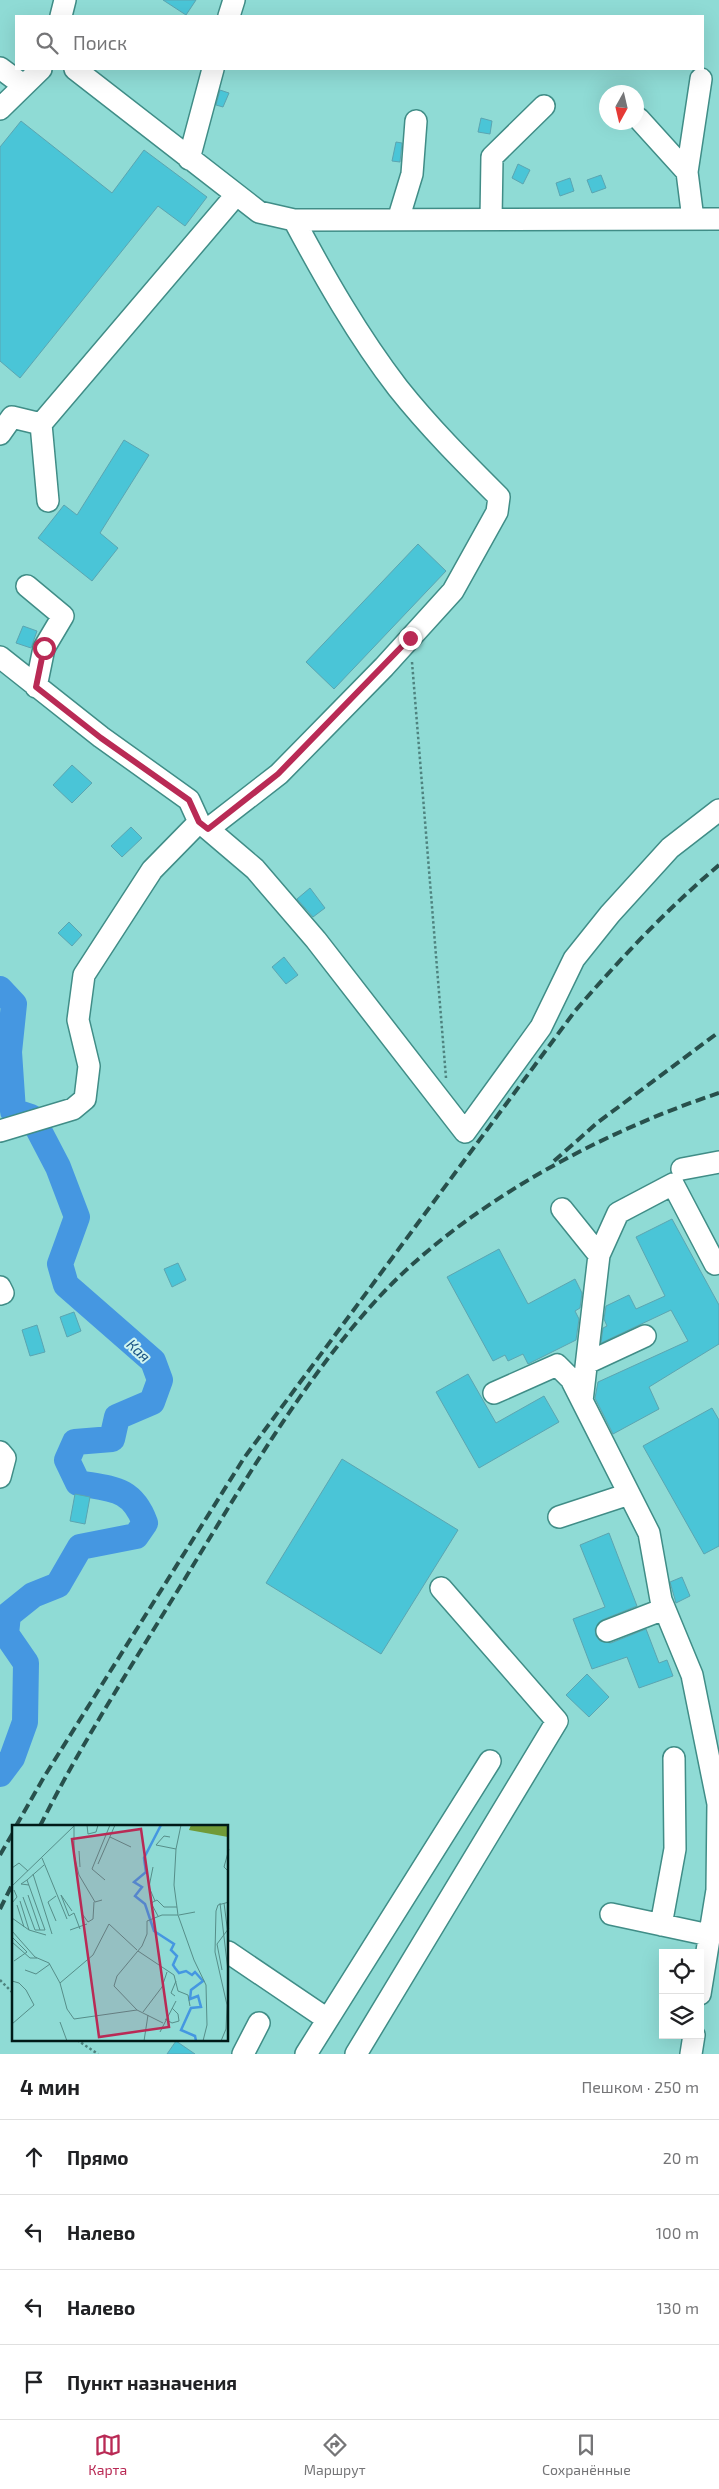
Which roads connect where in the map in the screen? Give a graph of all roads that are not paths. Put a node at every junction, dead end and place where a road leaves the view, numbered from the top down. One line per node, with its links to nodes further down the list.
1 (65, 0): 3 (street)
2 (234, 0): 4 (street)
3 (62, 15)
4 (229, 15)
5 (0, 68): 10 (street)
6 (40, 70): 10 (street)
7 (76, 70): 15 (street)
8 (213, 70): 15 (street)
9 (701, 80): 16 (street)
10 (23, 85): 12 (street)
11 (544, 106): 18 (street)
12 (0, 109)
13 (416, 121): 22 (street)
14 (644, 125): 16 (street)
15 (189, 158): 17 (street)
16 (687, 172): 19 (street)
17 (236, 195): 21 (street); 23 (street)
18 (490, 219): 19 (street); 22 (street)
19 (693, 219): 20 (street)
20 (719, 219)
21 (294, 220): 22 (street); 30 (street)
22 (398, 220)
23 (41, 424): 24 (street); 25 (street)
24 (0, 434)
25 (48, 502)
26 (28, 586): 28 (street)
27 (0, 657): 28 (street)
28 (36, 687): 30 (street)
29 (719, 810): 30 (street)
30 (204, 826): 31 (street)
31 (0, 1131)
32 (719, 1162): 33 (street)
33 (682, 1169)
34 (562, 1209): 35 (street)
35 (599, 1255): 36 (street); 40 (street)
36 (715, 1264)
37 (0, 1287): 38 (street)
38 (0, 1294)
39 (645, 1336): 40 (street)
40 (587, 1363): 42 (street)
41 (494, 1393): 42 (street)
42 (582, 1401): 45 (street)
43 (0, 1452): 44 (street)
44 (0, 1476)
45 (629, 1494): 46 (street); 48 (street)
46 (559, 1517)
47 (440, 1588): 62 (street)
48 (664, 1609): 49 (street); 54 (street)
49 (607, 1631)
50 (674, 1758): 53 (street)
51 (490, 1761): 57 (street)
52 (611, 1914): 53 (street)
53 (661, 1925): 54 (street)
54 (709, 1935): 56 (street)
55 (229, 1953): 57 (street)
56 (704, 1968)
57 (328, 2019): 61 (street)
58 (259, 2023): 60 (street)
59 (693, 2039): 63 (street)
60 (242, 2054)
61 (306, 2054)
62 (356, 2054)
63 (691, 2054)

